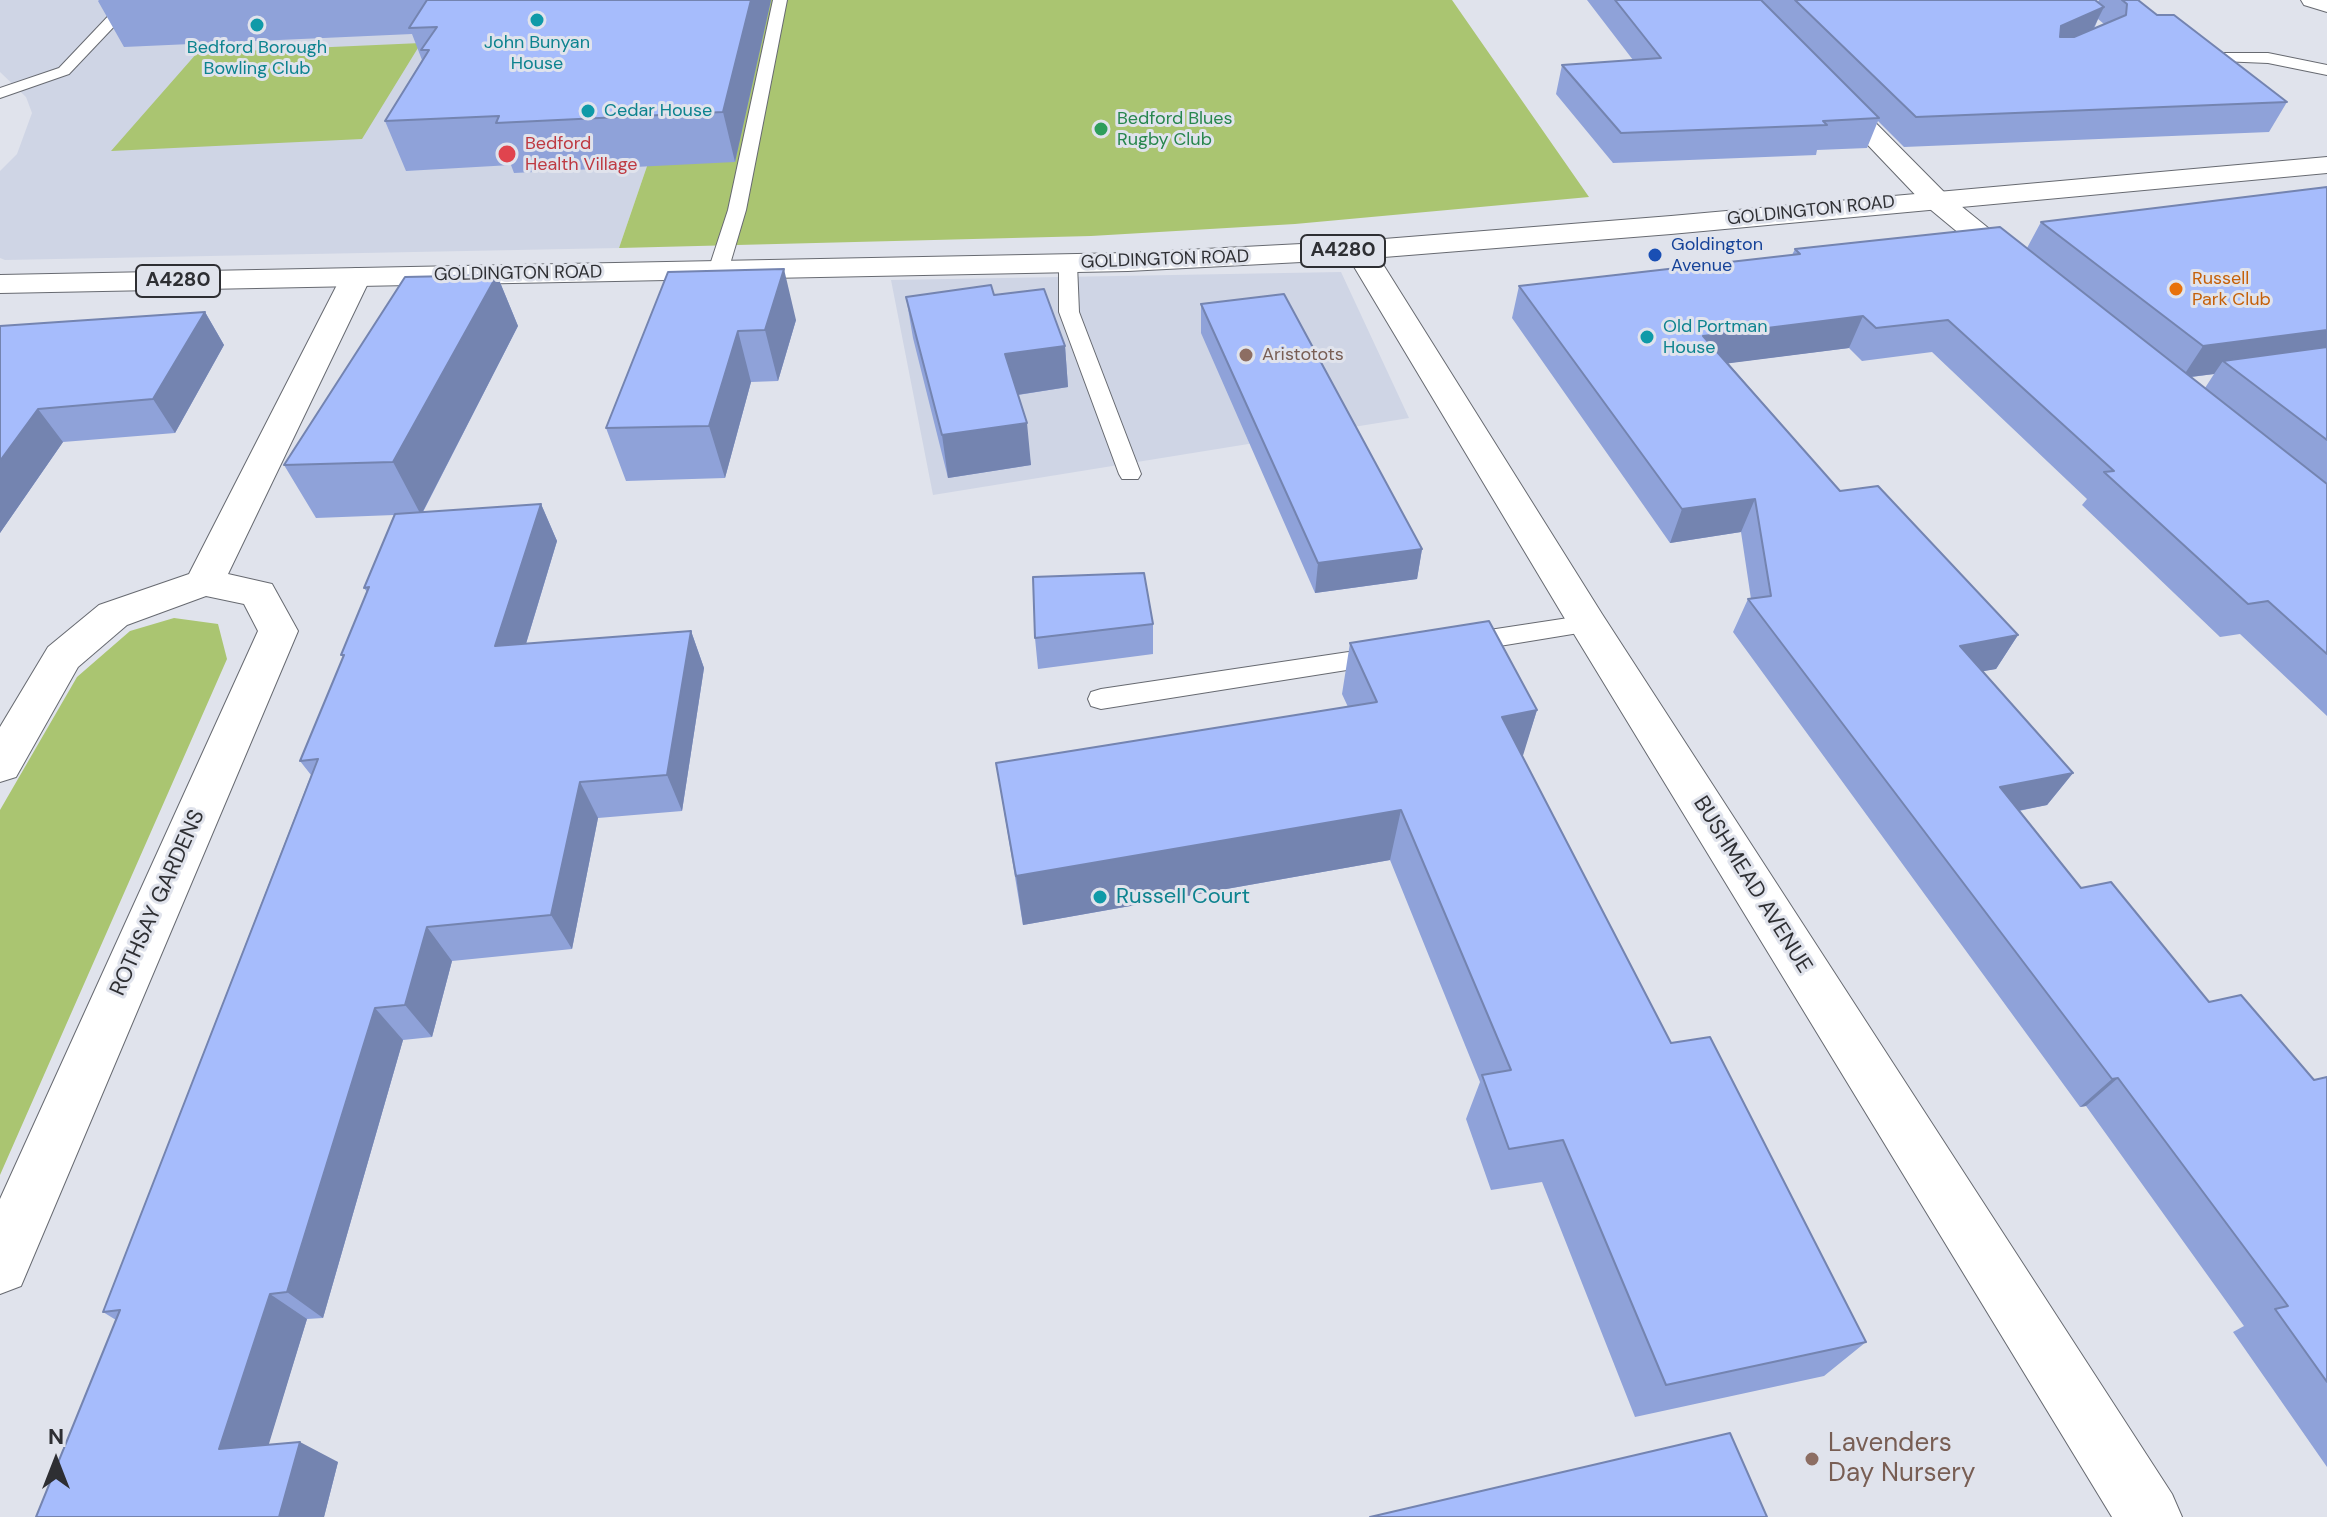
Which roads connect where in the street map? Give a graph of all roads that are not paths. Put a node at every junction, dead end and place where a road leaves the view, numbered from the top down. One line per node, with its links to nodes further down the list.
1 (780, 0): 11 (lane)
2 (119, 13): 6 (lane)
3 (2225, 58): 4 (lane)
4 (2327, 70)
5 (1817, 78): 8 (street)
6 (0, 93)
7 (2327, 165): 8 (street, GOLDINGTON ROAD / A4280)
8 (1935, 199): 9 (street, GOLDINGTON ROAD / A4280); 14 (street)
9 (1359, 250): 10 (street, GOLDINGTON ROAD / A4280); 17 (street, BUSHMEAD AVENUE)
10 (1068, 264): 11 (street, GOLDINGTON ROAD / A4280); 15 (lane)
11 (718, 271): 12 (street, GOLDINGTON ROAD / A4280)
12 (356, 277): 13 (street, GOLDINGTON ROAD / A4280); 16 (street)
13 (0, 284)
14 (2046, 289)
15 (1130, 474)
16 (204, 583): 21 (street, ROTHSAY GARDENS); 22 (street, ROTHSAY GARDENS)
17 (1588, 624): 18 (lane); 23 (street, BUSHMEAD AVENUE)
18 (1431, 648)
19 (1400, 653): 20 (lane)
20 (1101, 699)
21 (0, 765)
22 (0, 1265)
23 (2149, 1517)

